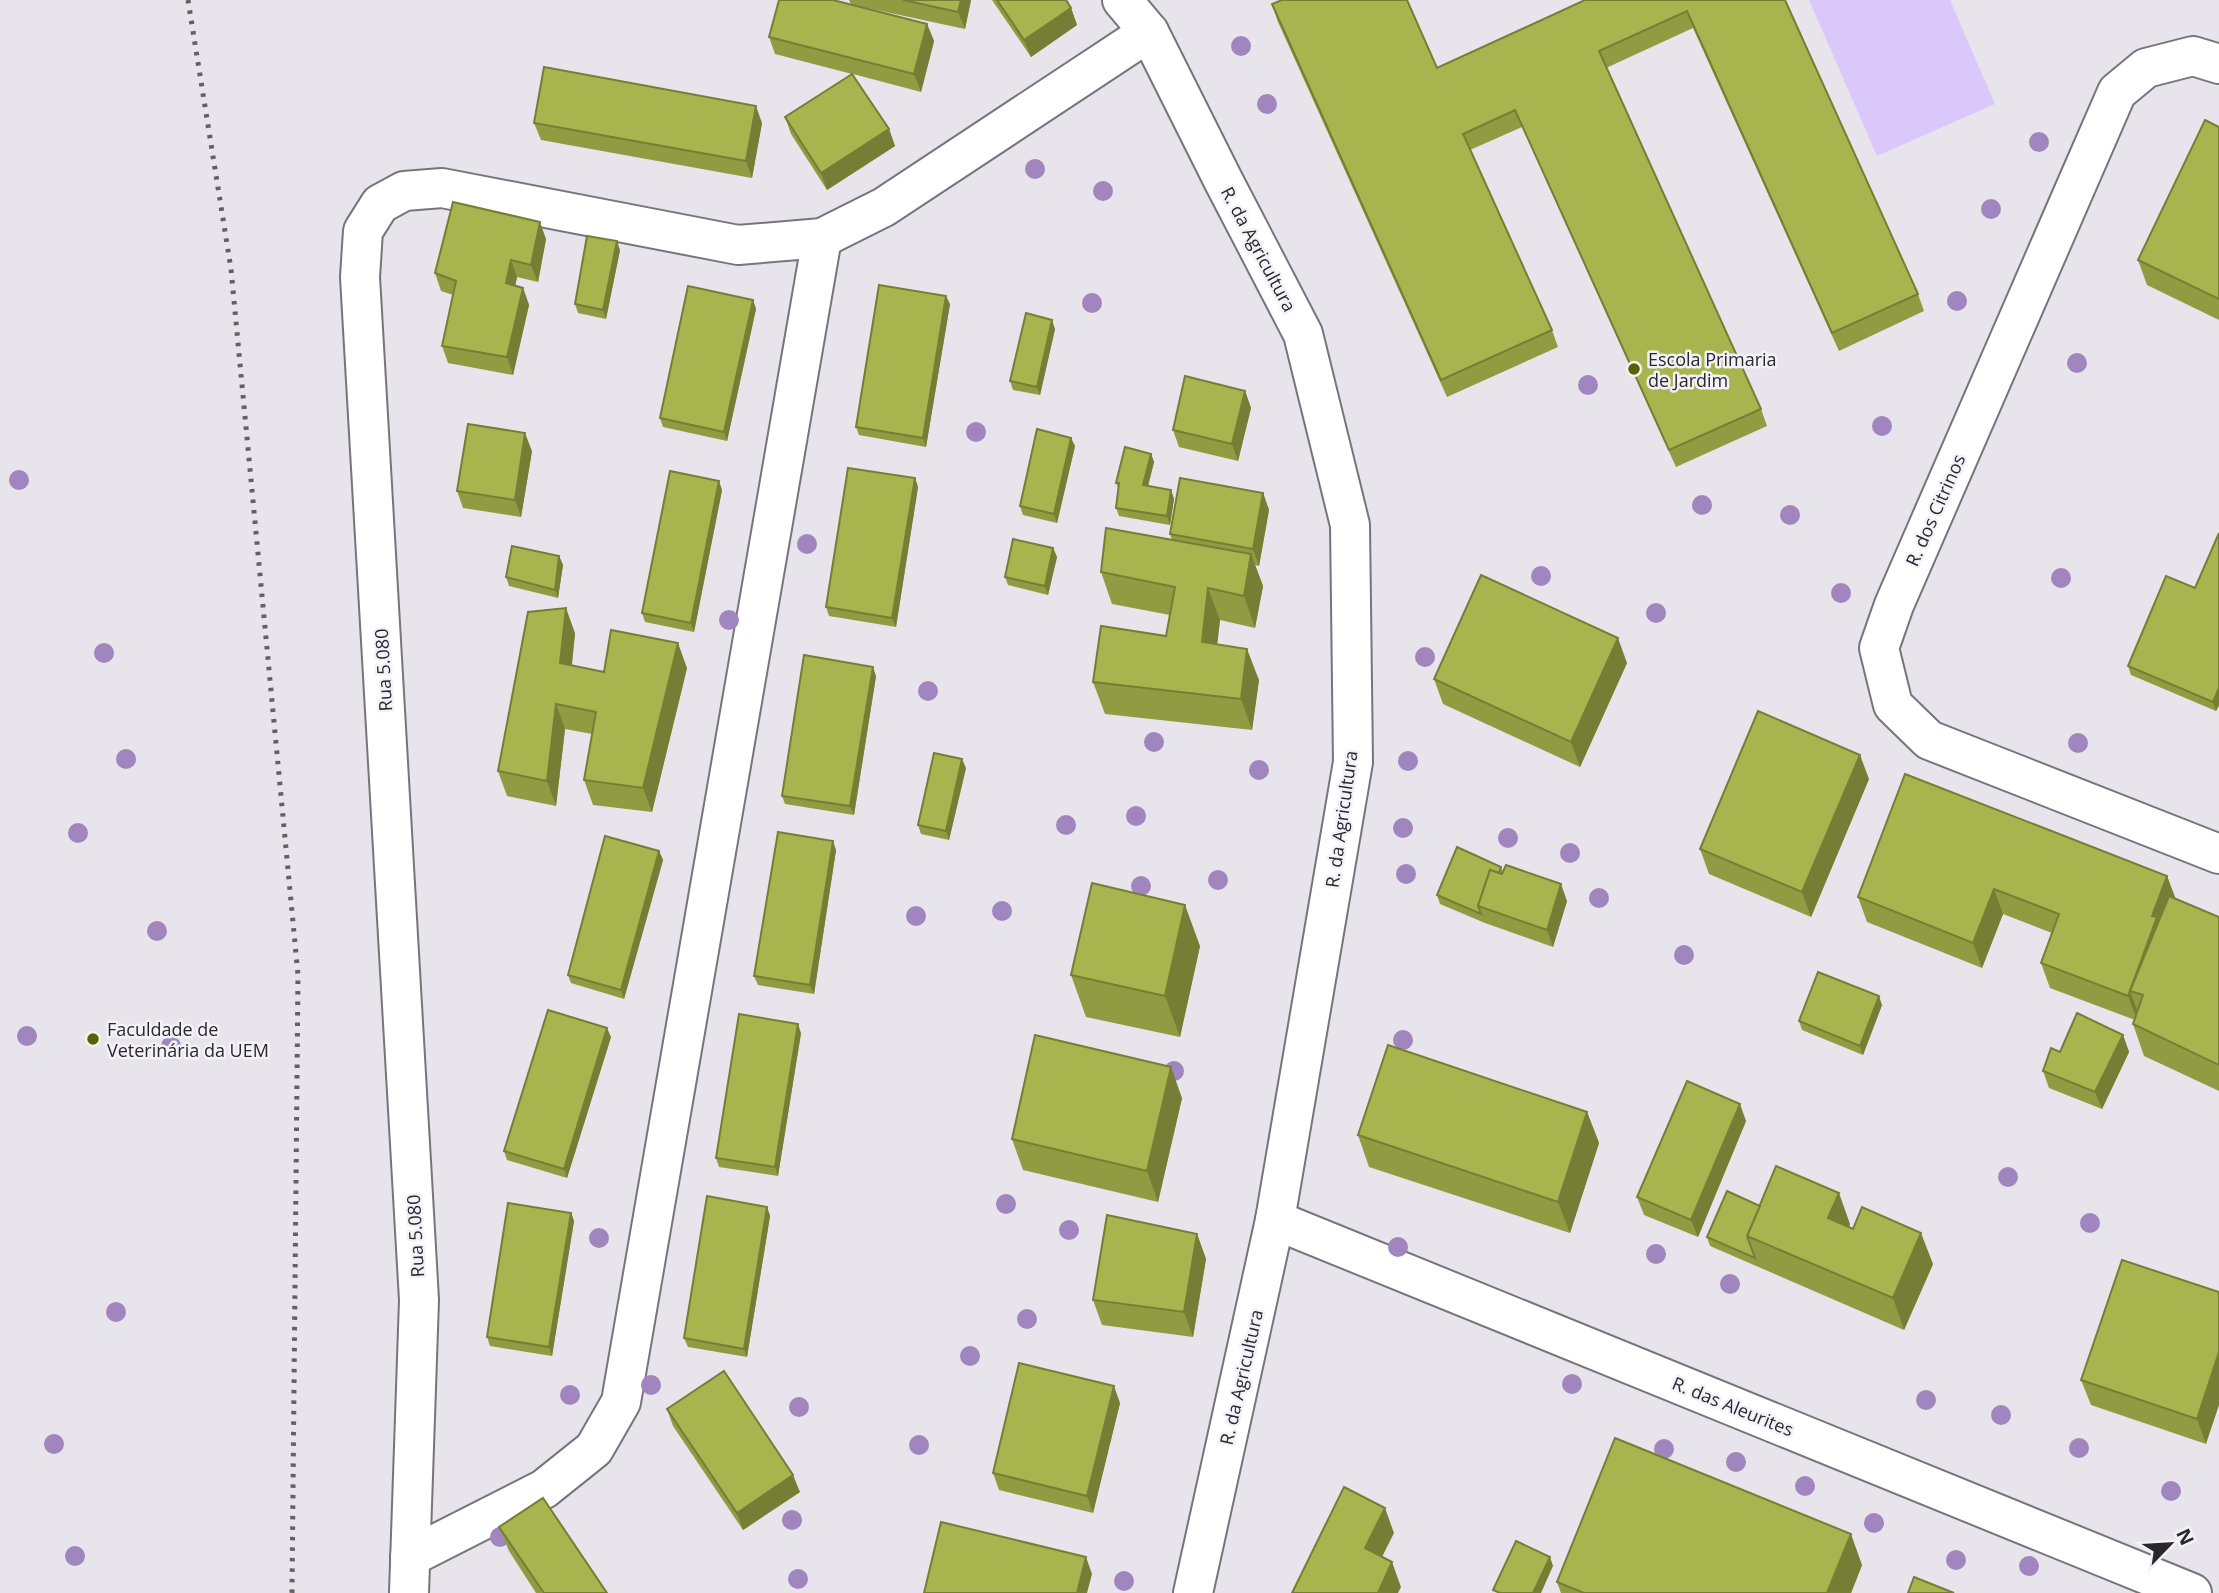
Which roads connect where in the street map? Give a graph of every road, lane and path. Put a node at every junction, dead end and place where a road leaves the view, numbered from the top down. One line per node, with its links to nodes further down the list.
1 (1122, 0): 2 (street, R. da Agricultura)
2 (1149, 32): 4 (street); 6 (street, R. da Agricultura)
3 (2219, 64): 5 (street, R. dos Citrinos)
4 (822, 238): 7 (street); 7 (street, Rua 5.080)
5 (2219, 854)
6 (1275, 1220): 8 (street, R. da Agricultura); 9 (street, R. das Aleurites)
7 (409, 1575)
8 (1193, 1593)
9 (2192, 1593)

